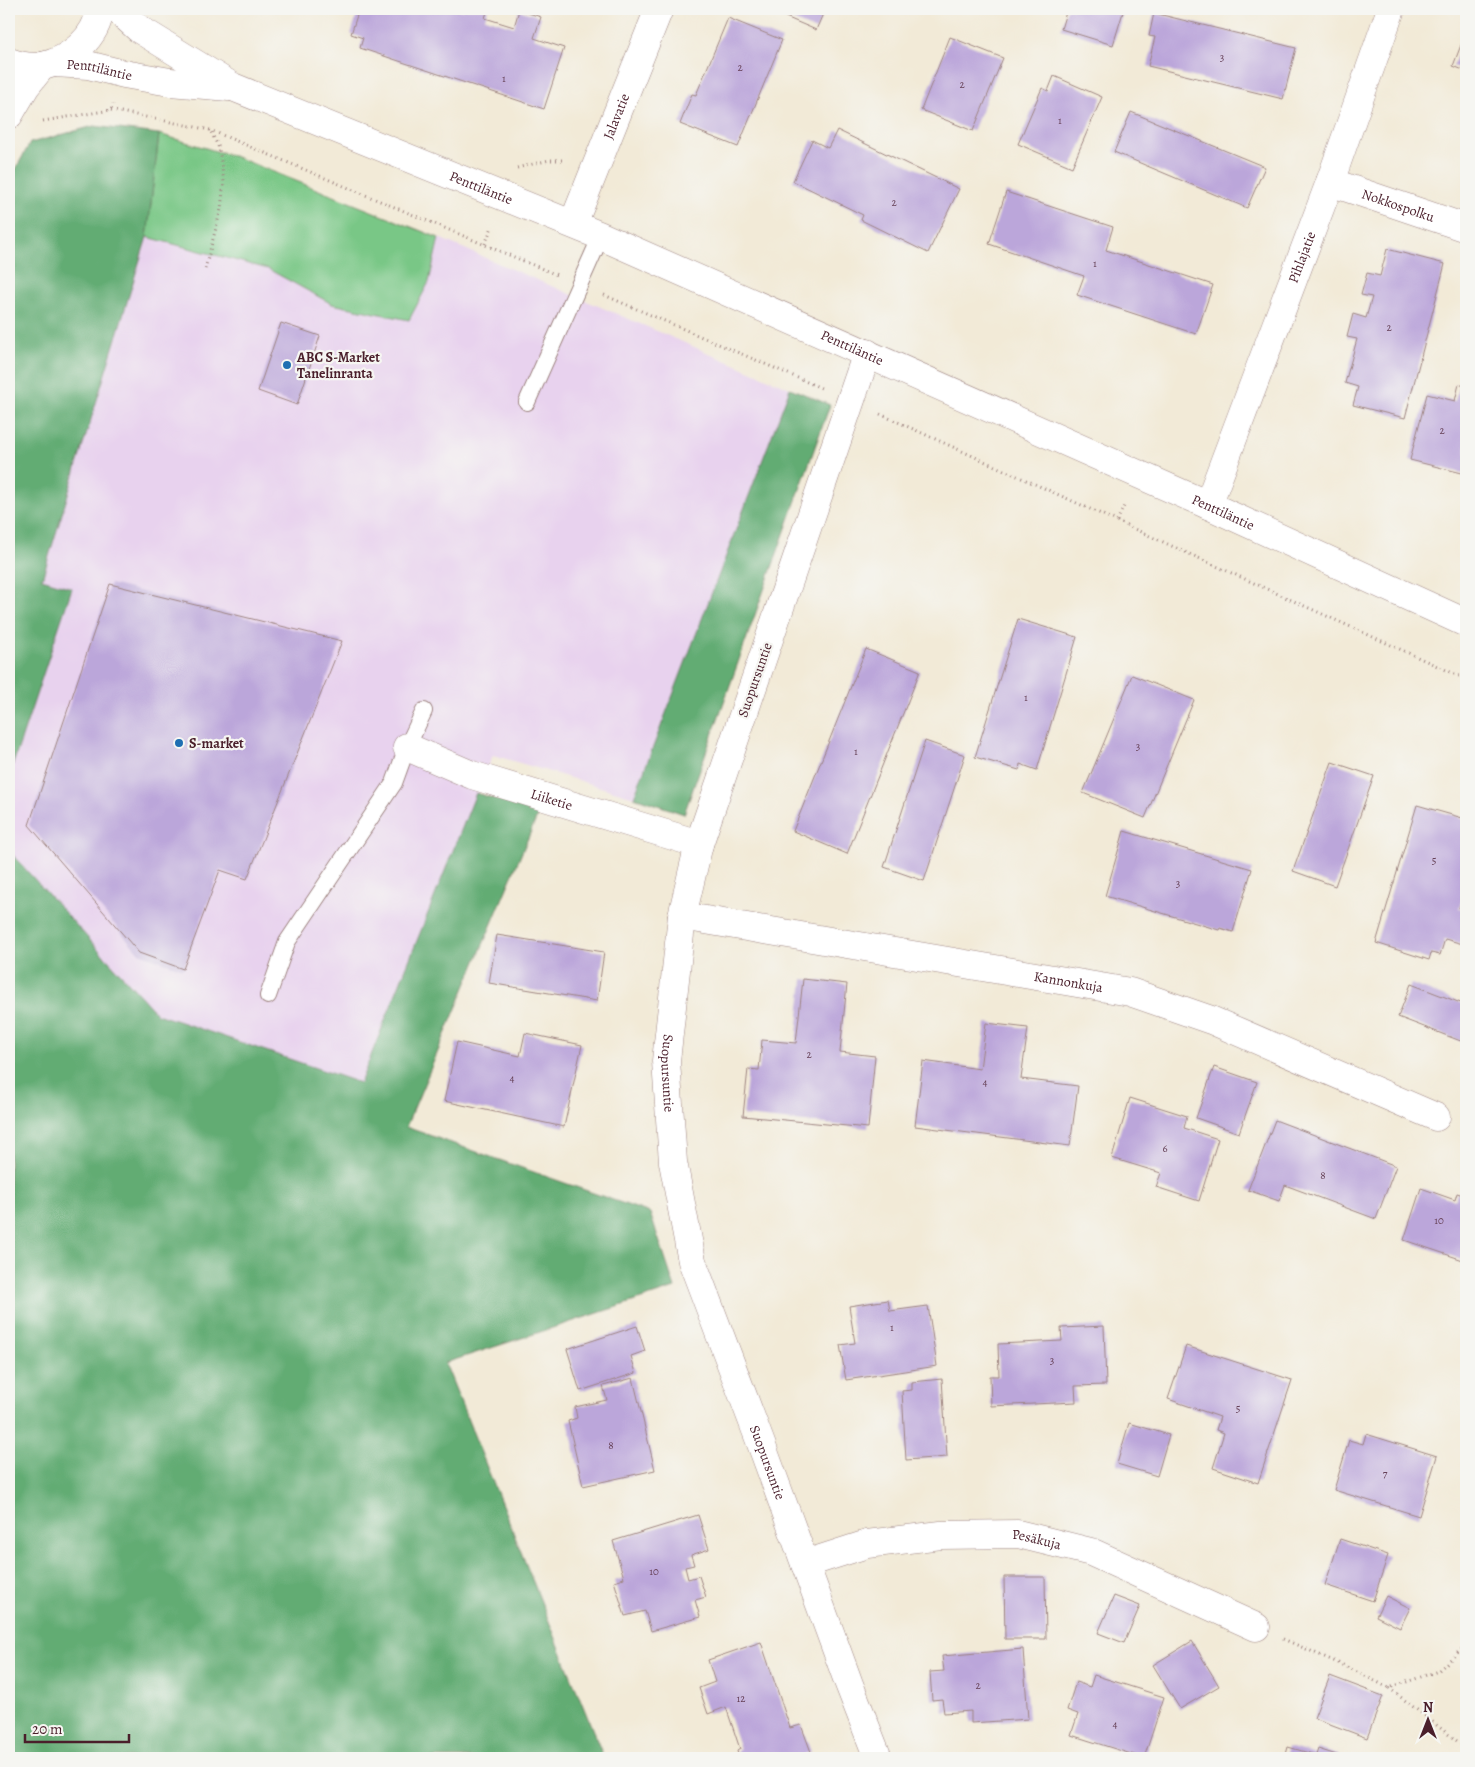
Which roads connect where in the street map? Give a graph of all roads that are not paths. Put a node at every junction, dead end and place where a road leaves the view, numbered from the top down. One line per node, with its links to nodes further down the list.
1 (100, 9): 6 (street)
2 (117, 9): 7 (street, Penttiläntie)
3 (659, 9): 10 (street, Jalavatie)
4 (1391, 9): 9 (street, Pihlajatie)
5 (9, 62): 6 (street, Penttiläntie)
6 (48, 64): 7 (street, Penttiläntie); 8 (street)
7 (233, 87): 10 (street, Penttiläntie)
8 (9, 115)
9 (1330, 182): 11 (street, Nokkospolku); 15 (street, Pihlajatie)
10 (573, 224): 12 (street, Penttiläntie)
11 (1466, 228)
12 (600, 236): 13 (street, Penttiläntie); 14 (lane)
13 (866, 353): 15 (street, Penttiläntie); 19 (street, Suopursuntie)
14 (527, 402)
15 (1208, 505): 16 (street, Penttiläntie)
16 (1466, 623)
17 (424, 711): 18 (lane)
18 (407, 747): 19 (street, Liiketie); 21 (lane)
19 (699, 844): 20 (street, Suopursuntie)
20 (682, 916): 22 (street, Kannonkuja); 23 (street, Suopursuntie)
21 (268, 996)
22 (1436, 1117)
23 (805, 1564): 24 (street, Pesäkuja); 25 (street, Suopursuntie)
24 (1256, 1627)
25 (878, 1758)

